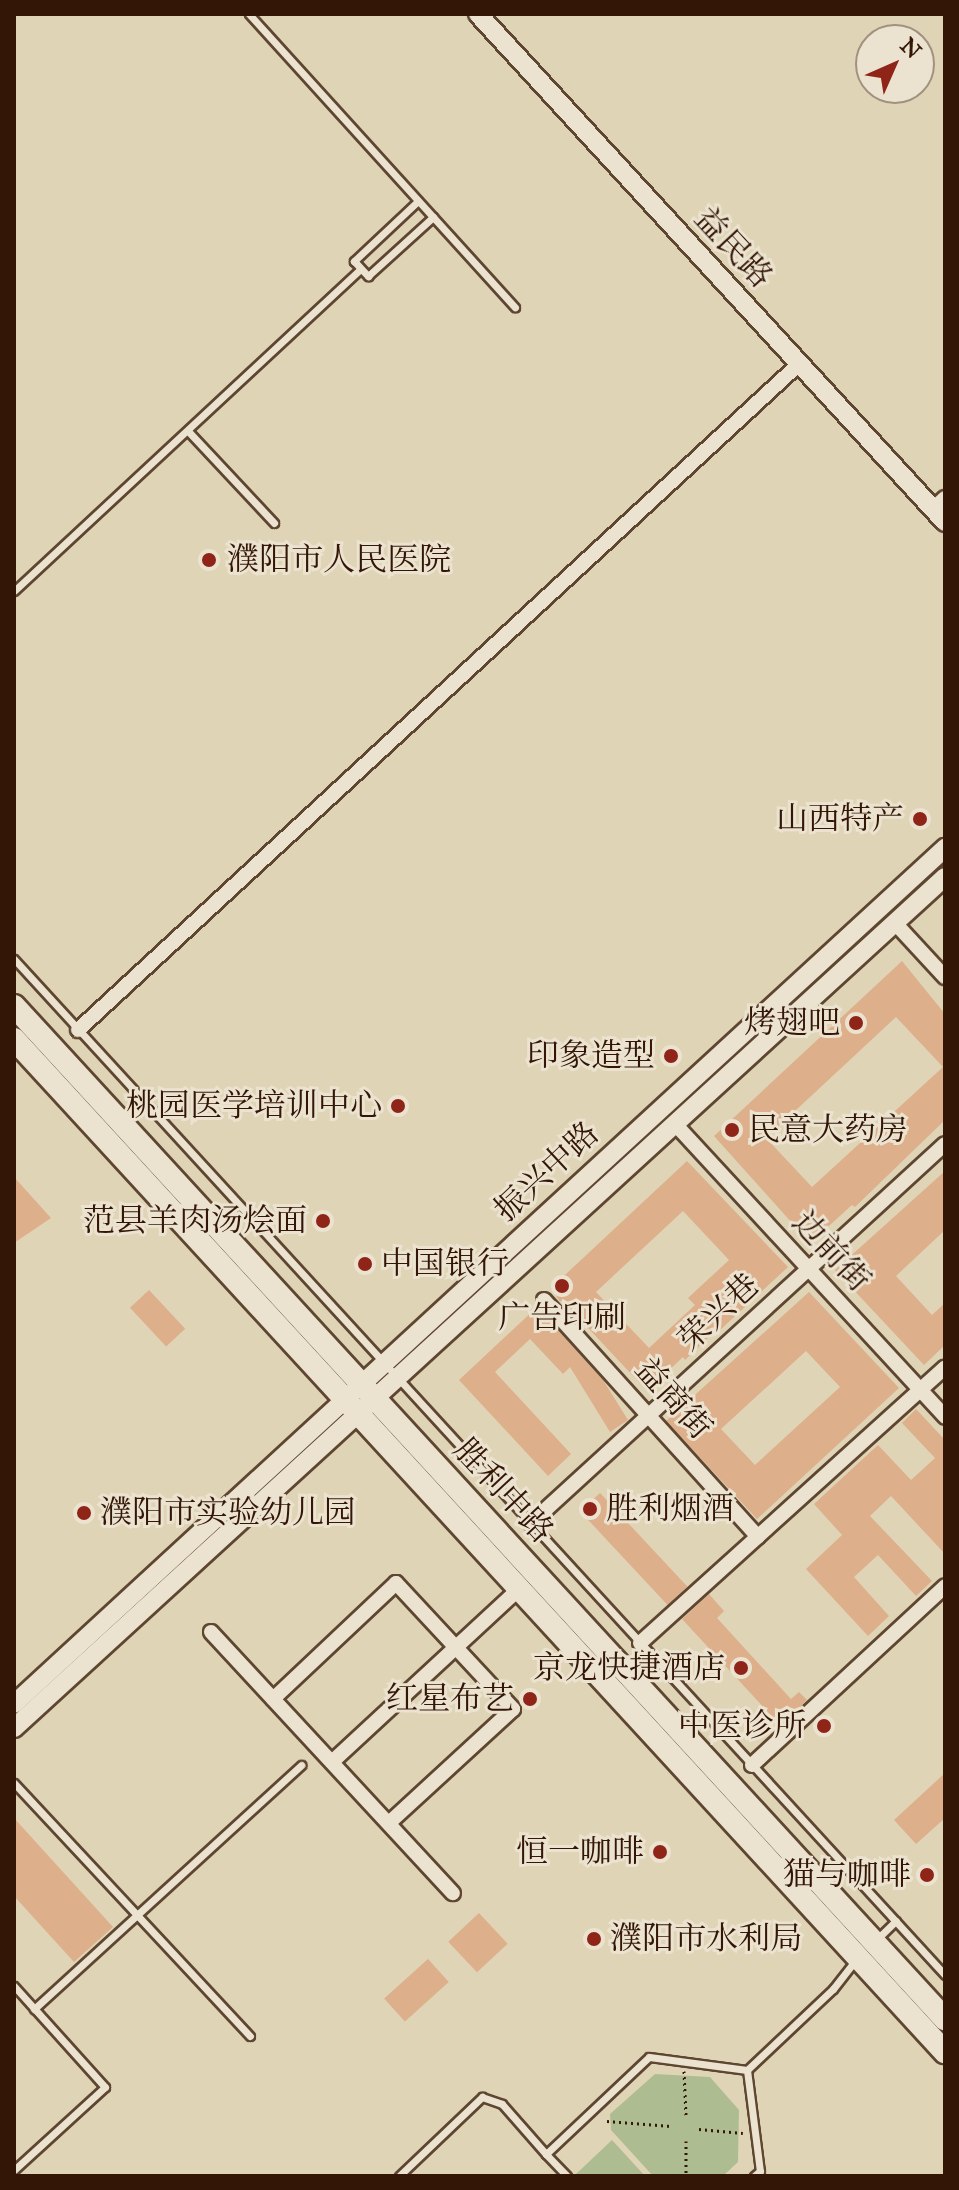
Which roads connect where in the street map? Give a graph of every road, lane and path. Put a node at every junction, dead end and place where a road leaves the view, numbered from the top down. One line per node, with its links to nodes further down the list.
1 (249, 14): 3 (lane)
2 (478, 14): 7 (street, 益民路)
3 (418, 201): 4 (lane); 5 (lane)
4 (433, 217): 5 (lane); 6 (lane)
5 (361, 269): 8 (lane)
6 (515, 307)
7 (799, 364): 9 (street, 益民路); 18 (street)
8 (188, 431): 10 (lane); 11 (lane)
9 (941, 510)
10 (274, 523)
11 (14, 591)
12 (945, 848): 24 (street, 振兴中路)
13 (945, 877): 14 (street, 振兴中路)
14 (894, 922): 16 (street); 20 (street, 振兴中路)
15 (14, 959): 18 (lane)
16 (945, 977)
17 (14, 1006): 28 (main road, 胜利中路)
18 (78, 1030): 24 (lane)
19 (14, 1039): 28 (main road, 胜利中路)
20 (676, 1125): 22 (street, 边前街); 26 (street, 振兴中路)
21 (945, 1144): 22 (street, 荣兴巷)
22 (809, 1269): 27 (street, 边前街); 29 (street, 荣兴巷)
23 (544, 1300): 29 (street, 益商街)
24 (383, 1363): 26 (lane); 28 (street, 振兴中路)
25 (945, 1367): 27 (street)
26 (399, 1380): 28 (street, 振兴中路); 31 (lane)
27 (920, 1389): 30 (street, 边前街); 32 (street)
28 (360, 1399): 34 (main road, 胜利中路); 39 (street, 振兴中路); 40 (street, 振兴中路); 49 (main road, 胜利中路)
29 (650, 1414): 31 (street, 荣兴巷); 32 (street, 益商街)
30 (945, 1417)
31 (531, 1523): 36 (lane)
32 (758, 1537): 36 (street)
33 (945, 1586): 43 (street)
34 (520, 1588): 37 (street); 49 (main road, 胜利中路)
35 (211, 1632): 38 (street)
36 (640, 1643): 43 (lane)
37 (455, 1648): 38 (street); 41 (street); 45 (street)
38 (273, 1699): 41 (street)
39 (14, 1704)
40 (14, 1728)
41 (332, 1762): 45 (street)
42 (301, 1765): 47 (lane)
43 (752, 1765): 48 (lane)
44 (14, 1783): 47 (lane)
45 (389, 1823): 46 (street)
46 (453, 1893)
47 (137, 1915): 52 (lane); 54 (lane)
48 (896, 1921): 49 (lane); 50 (lane)
49 (866, 1950): 53 (main road, 胜利中路); 55 (main road, 胜利中路); 57 (lane)
50 (945, 1975)
51 (14, 1986): 52 (lane)
52 (34, 2009): 65 (lane)
53 (945, 2019)
54 (250, 2036)
55 (945, 2052)
56 (684, 2061): 57 (lane); 58 (path); 64 (lane)
57 (747, 2070): 62 (lane)
58 (686, 2115)
59 (607, 2121): 60 (path)
60 (671, 2126)
61 (699, 2129): 62 (path)
62 (755, 2134): 69 (lane)
63 (686, 2141): 68 (path)
64 (546, 2154): 66 (lane); 67 (lane)
65 (14, 2170)
66 (399, 2176)
67 (567, 2176)
68 (686, 2176)
69 (754, 2176)

